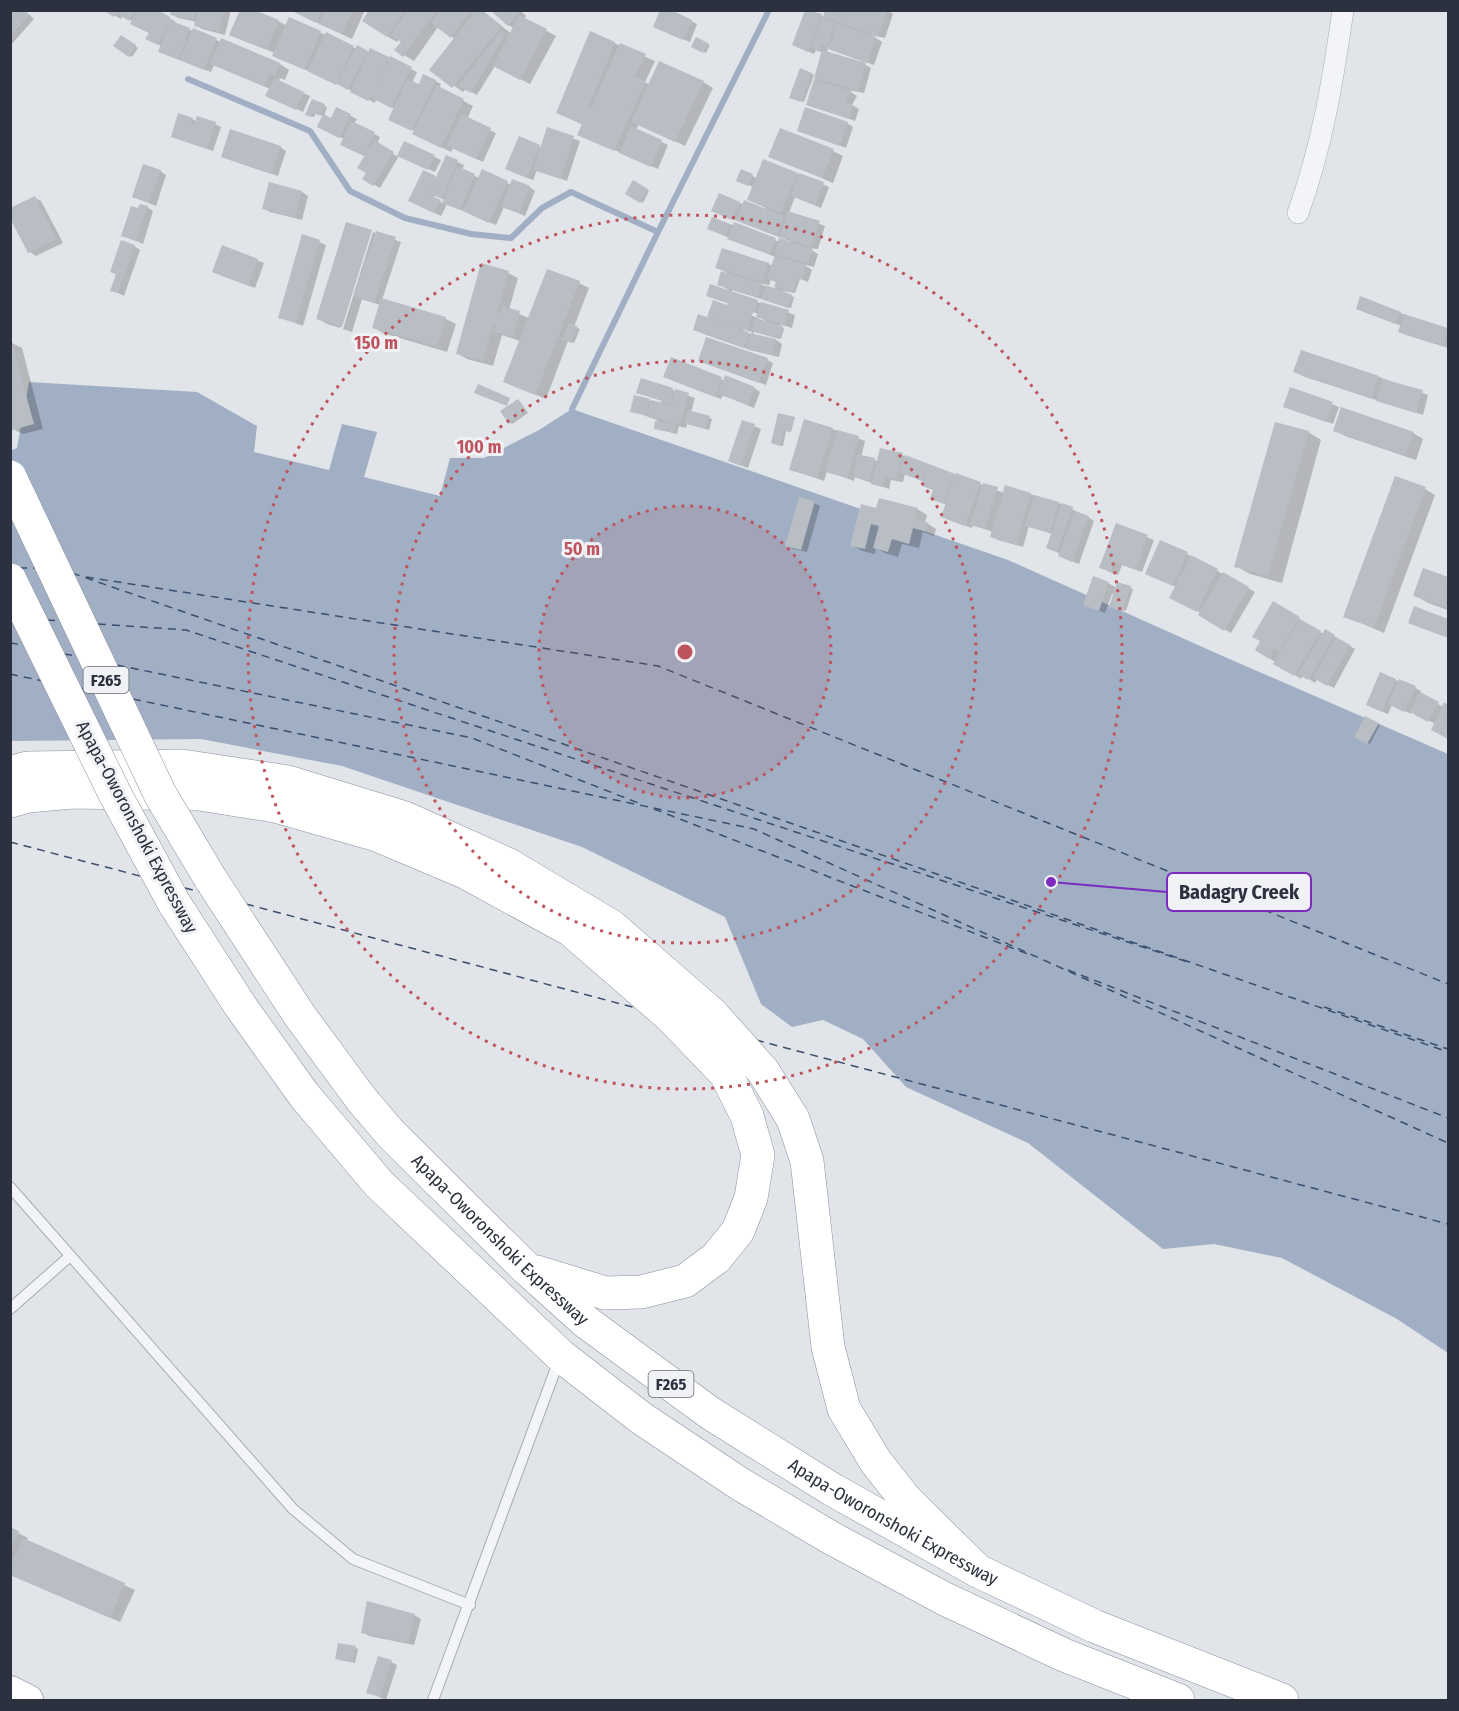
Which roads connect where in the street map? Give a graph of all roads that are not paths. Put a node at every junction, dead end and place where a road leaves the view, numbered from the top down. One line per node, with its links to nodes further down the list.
1 (1343, 10): 2 (street)
2 (1298, 213)
3 (10, 477): 9 (highway, Apapa-Oworonshoki Expressway / F265, bridge)
4 (10, 580): 11 (highway, Apapa-Oworonshoki Expressway / F265, bridge)
5 (10, 773): 12 (highway)
6 (10, 801): 9 (highway)
7 (10, 1187): 8 (lane)
8 (70, 1256): 10 (lane); 13 (lane)
9 (527, 1269): 12 (highway, Apapa-Oworonshoki Expressway / F265)
10 (10, 1309)
11 (561, 1356): 13 (lane); 17 (highway, Apapa-Oworonshoki Expressway / F265)
12 (978, 1570): 18 (highway, Apapa-Oworonshoki Expressway / F265)
13 (470, 1605): 16 (lane)
14 (10, 1691): 15 (street)
15 (28, 1701)
16 (433, 1701)
17 (1178, 1701)
18 (1282, 1701)

